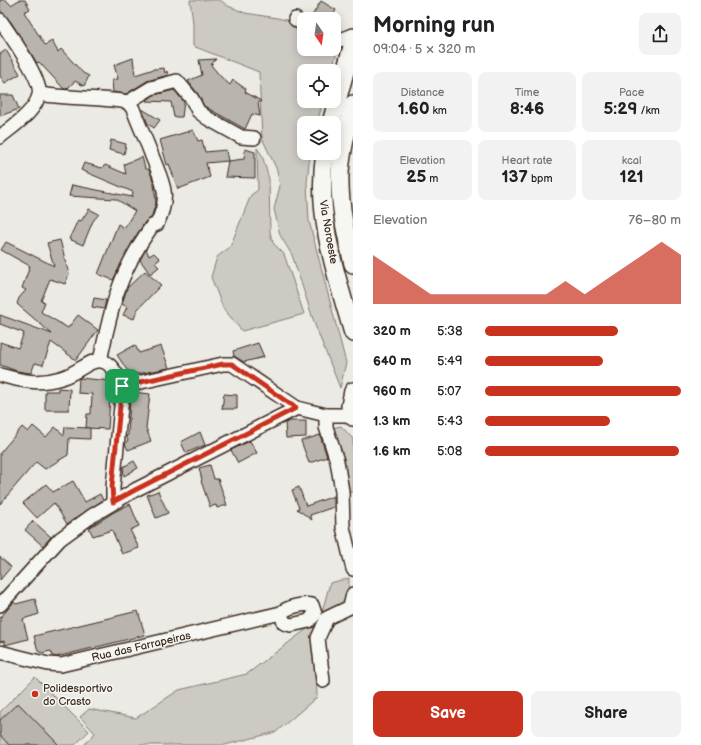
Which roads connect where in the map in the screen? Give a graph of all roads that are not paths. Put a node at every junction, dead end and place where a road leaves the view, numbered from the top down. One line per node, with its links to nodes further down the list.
1 (0, 20): 5 (street)
2 (353, 35): 3 (street)
3 (341, 40)
4 (353, 43): 8 (main road)
5 (40, 94): 6 (street); 9 (street)
6 (128, 102): 10 (street); 14 (street)
7 (353, 104): 12 (main road, Via Noroeste)
8 (333, 116)
9 (0, 137)
10 (254, 138)
11 (324, 160): 13 (main road, Via Noroeste)
12 (353, 264)
13 (353, 333)
14 (100, 361): 15 (street); 16 (street)
15 (0, 375)
16 (122, 386): 17 (street); 20 (street)
17 (296, 408): 19 (street); 20 (street)
18 (350, 409): 19 (street)
19 (326, 415): 21 (street)
20 (113, 502): 23 (street)
21 (353, 569)
22 (353, 594): 26 (street)
23 (0, 605)
24 (281, 613): 25 (street, Rua das Farrapeiras)
25 (0, 652)
26 (323, 680)

